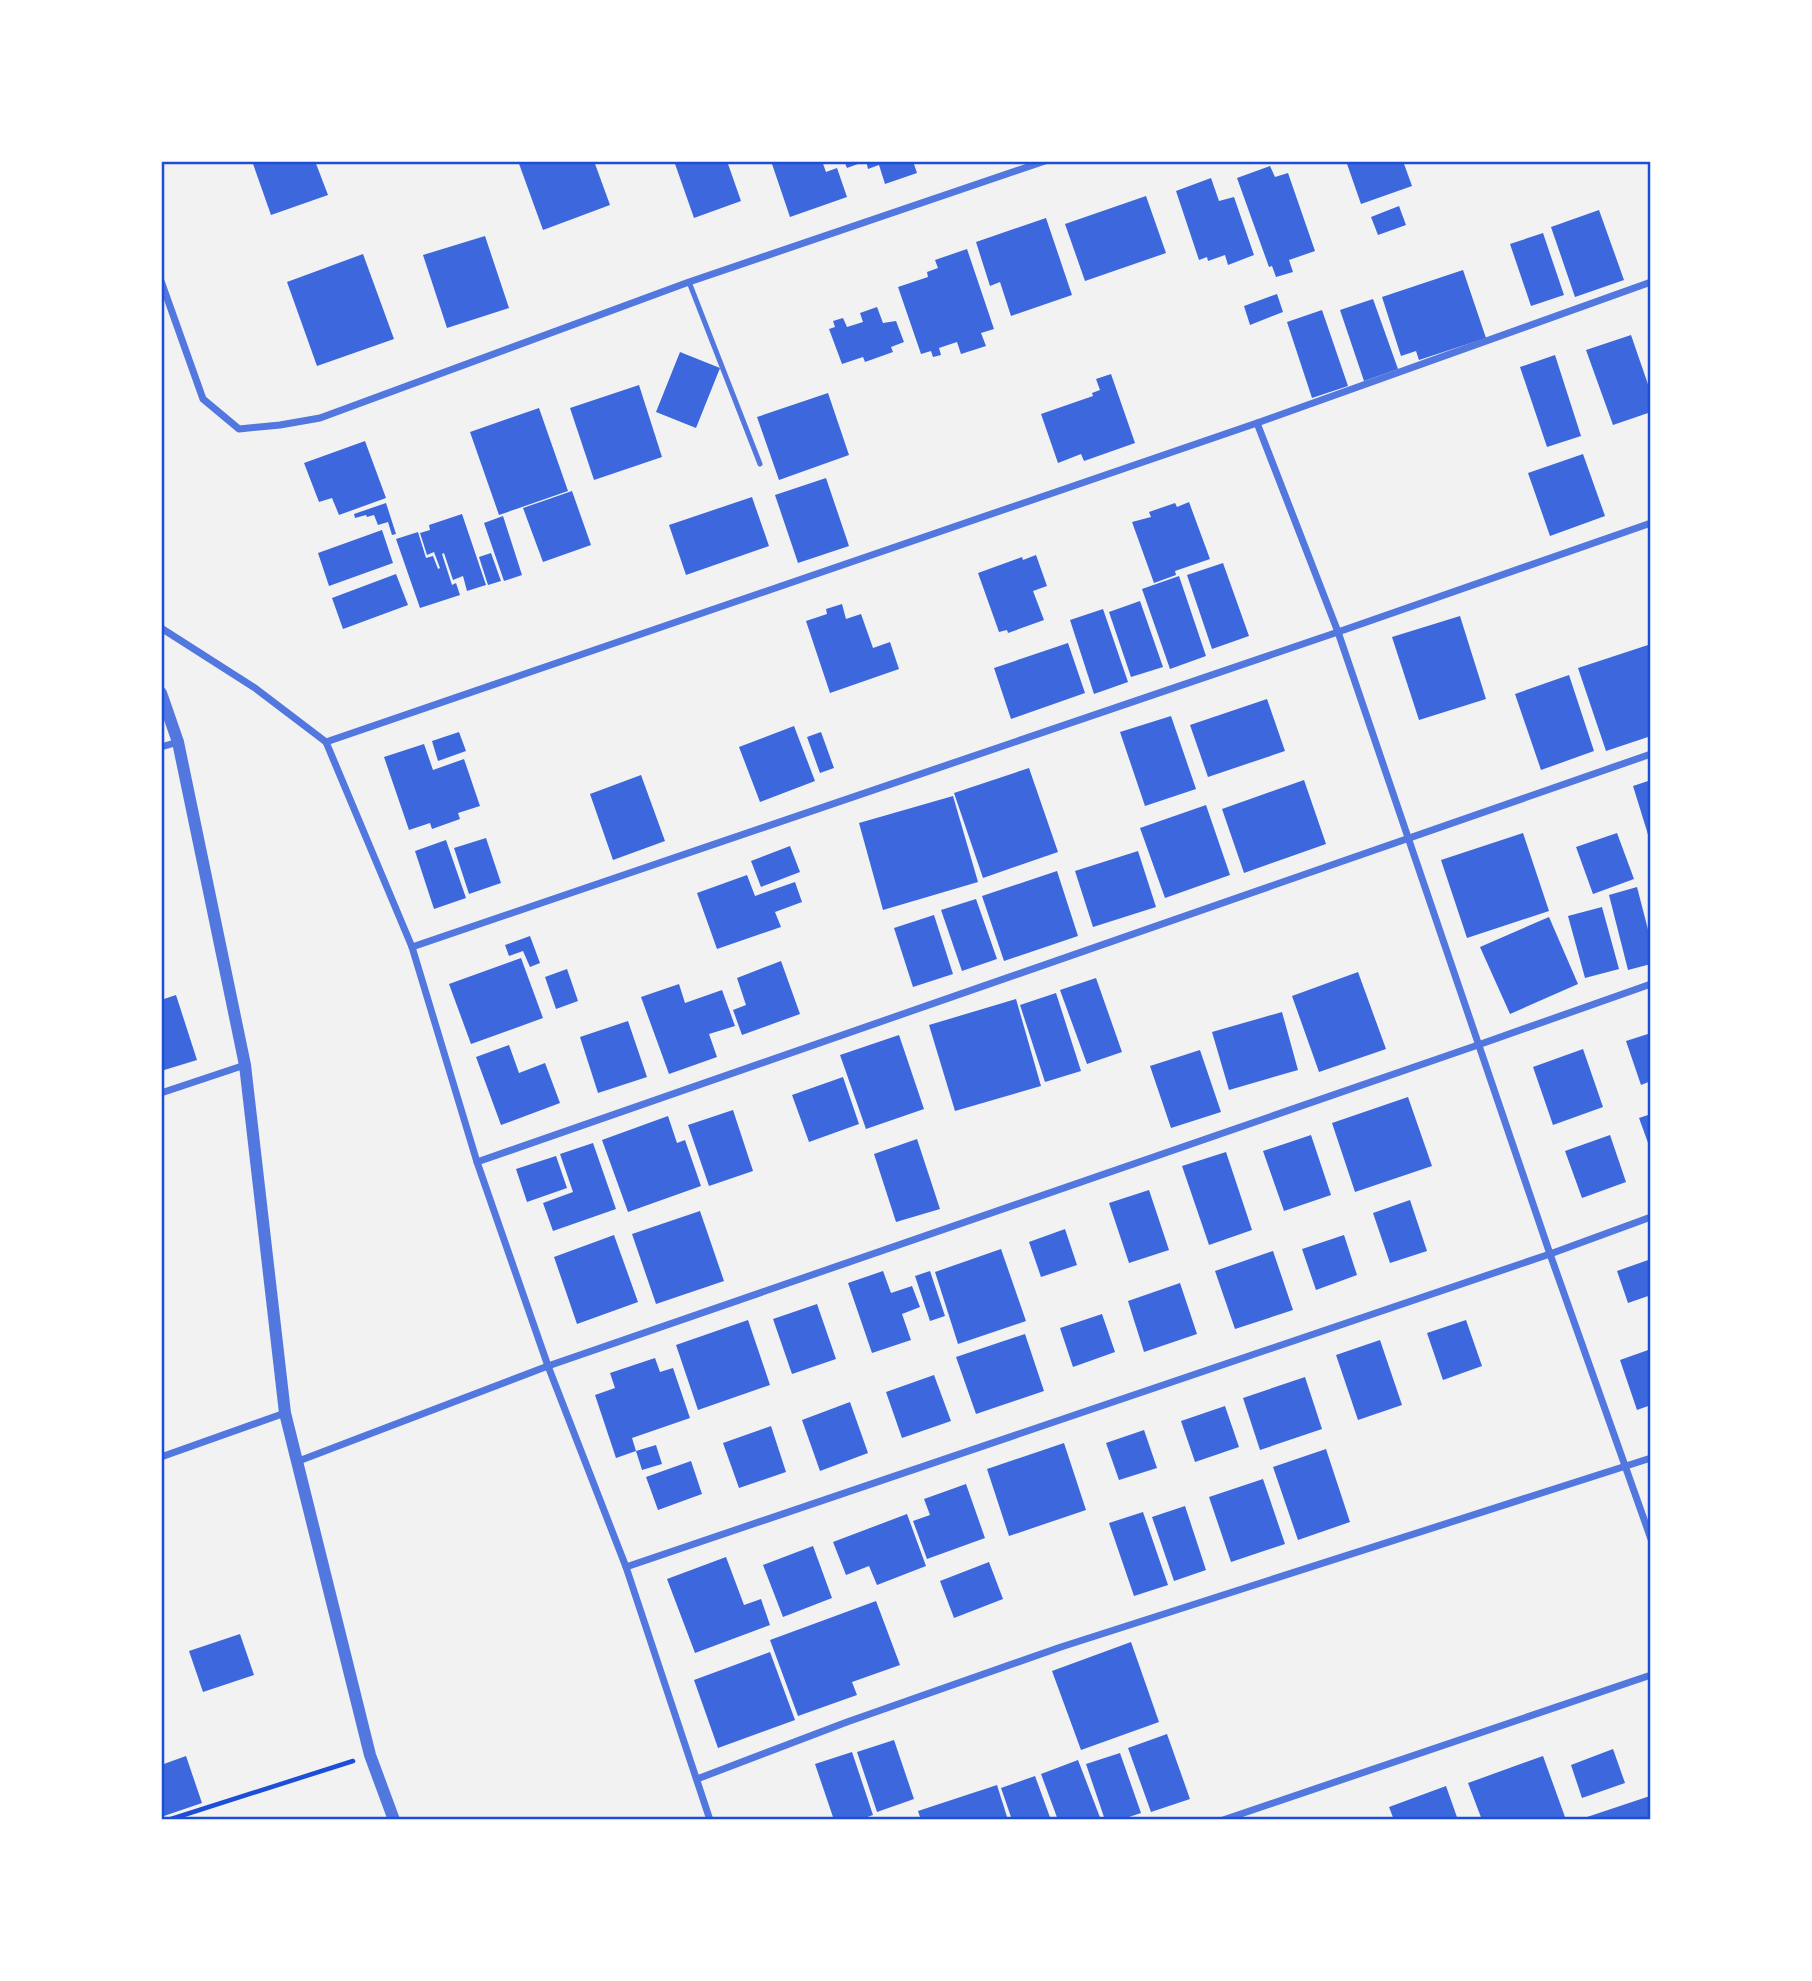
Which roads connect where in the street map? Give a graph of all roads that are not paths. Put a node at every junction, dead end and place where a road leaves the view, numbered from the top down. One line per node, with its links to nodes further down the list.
1 (1045, 161): 3 (street)
2 (161, 281): 3 (street)
3 (690, 282): 6 (lane)
4 (1651, 282): 5 (street)
5 (1257, 424): 9 (street); 12 (street)
6 (760, 464)
7 (1651, 523): 9 (street)
8 (161, 628): 12 (street)
9 (1338, 632): 15 (street); 16 (street)
10 (161, 693): 11 (street)
11 (178, 742): 13 (street); 19 (street)
12 (326, 742): 16 (street)
13 (161, 747)
14 (1651, 754): 15 (street)
15 (1410, 839): 18 (street); 21 (street)
16 (412, 947): 21 (street)
17 (1651, 984): 18 (street)
18 (1478, 1045): 23 (street); 24 (street)
19 (245, 1065): 20 (street); 25 (street)
20 (161, 1093)
21 (477, 1162): 24 (street)
22 (1651, 1217): 23 (street)
23 (1549, 1254): 29 (street); 31 (street)
24 (548, 1366): 28 (street); 31 (street)
25 (285, 1413): 26 (street); 28 (street)
26 (161, 1457)
27 (1651, 1458): 29 (street)
28 (296, 1462): 34 (street)
29 (1626, 1467): 30 (street); 33 (street)
30 (1651, 1539)
31 (626, 1567): 33 (street)
32 (1651, 1675): 36 (street)
33 (697, 1779): 35 (street)
34 (394, 1820)
35 (710, 1820)
36 (1223, 1820)

